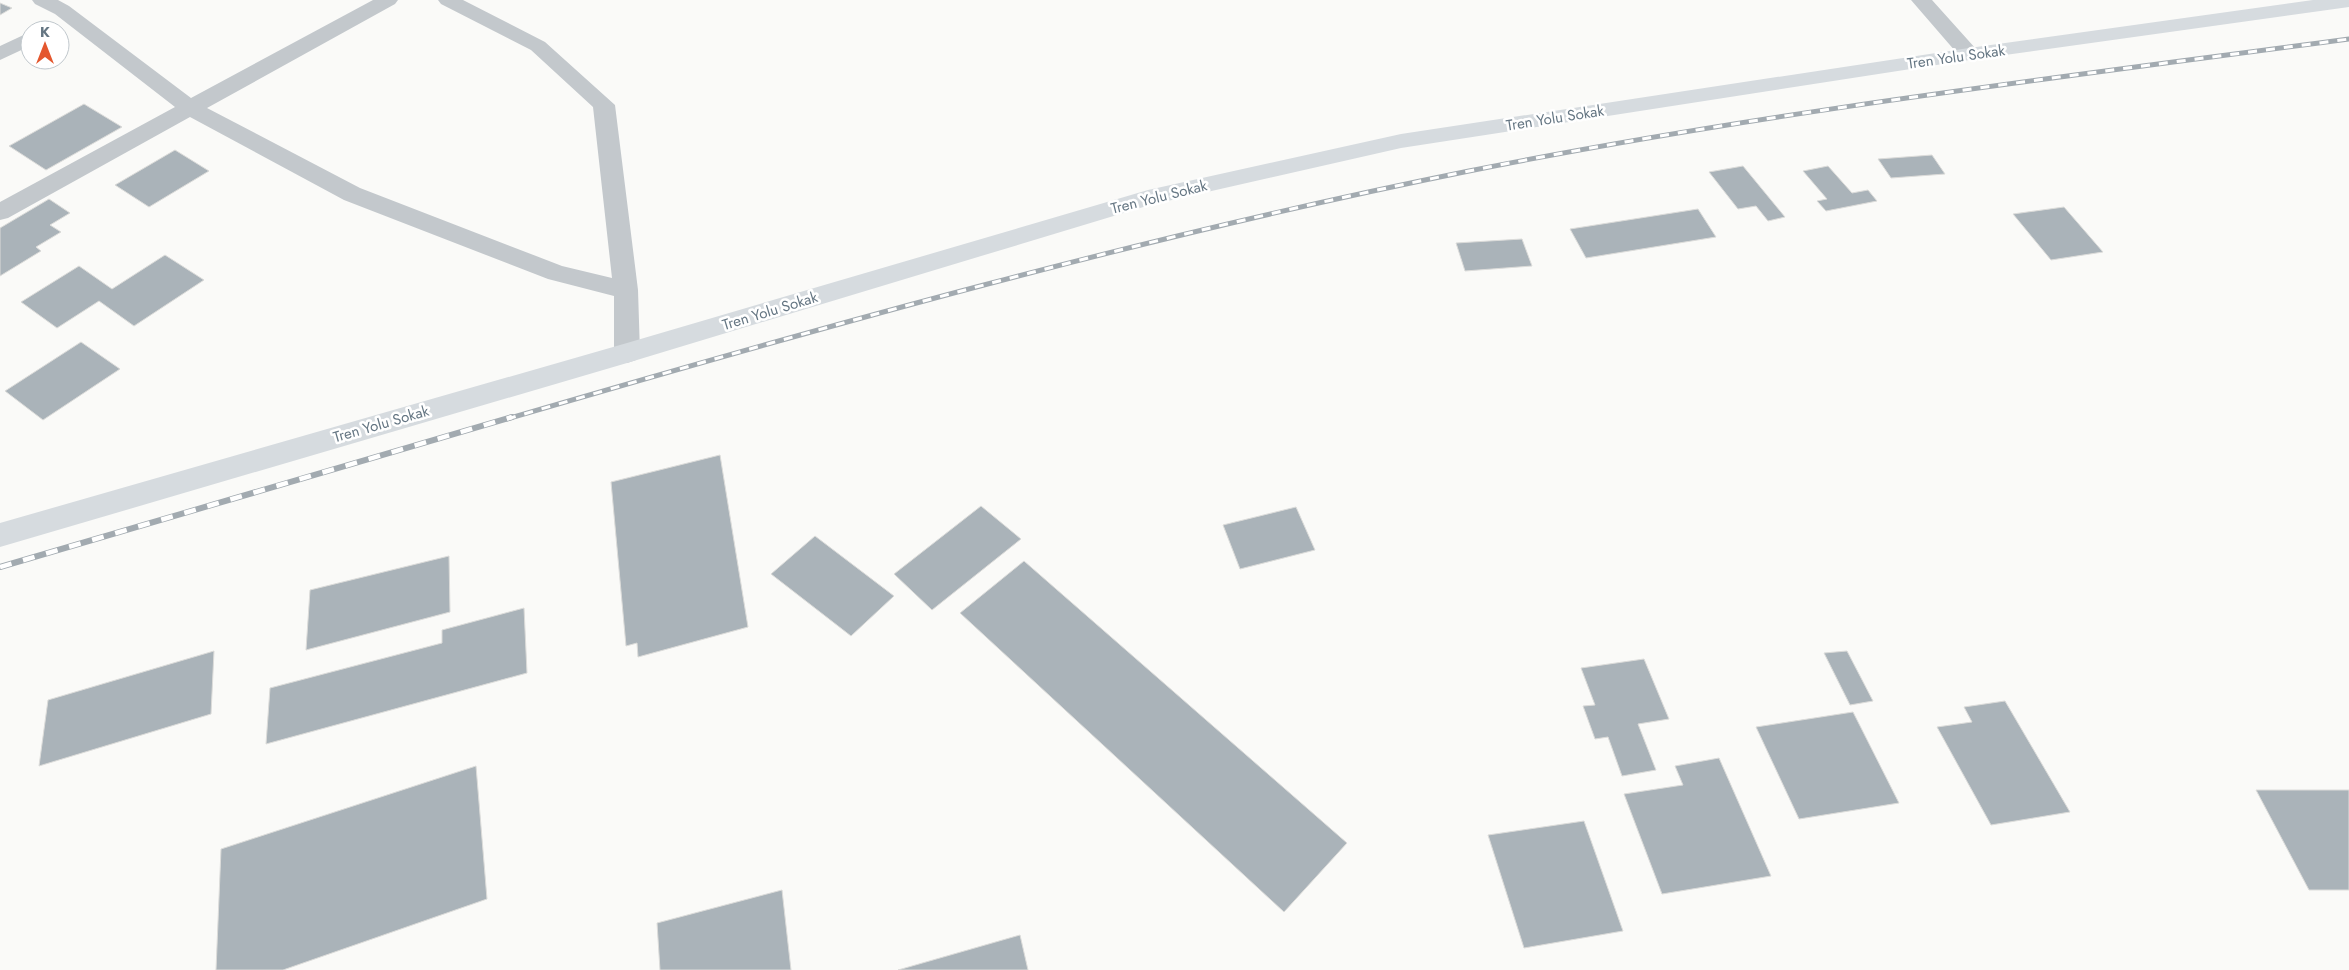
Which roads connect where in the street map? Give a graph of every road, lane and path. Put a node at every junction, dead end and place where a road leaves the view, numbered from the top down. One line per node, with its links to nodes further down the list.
1 (42, 0): 7 (street)
2 (82, 0): 7 (street)
3 (388, 0): 11 (street)
4 (448, 0): 13 (street)
5 (1921, 0): 10 (street)
6 (2349, 2): 10 (street, Tren Yolu Sokak)
7 (62, 18): 11 (street)
8 (20, 43): 9 (street)
9 (0, 54)
10 (1969, 54): 14 (street, Tren Yolu Sokak)
11 (190, 108): 12 (street); 13 (street)
12 (0, 212)
13 (626, 290): 14 (street)
14 (627, 353): 15 (street, Tren Yolu Sokak)
15 (0, 535)

